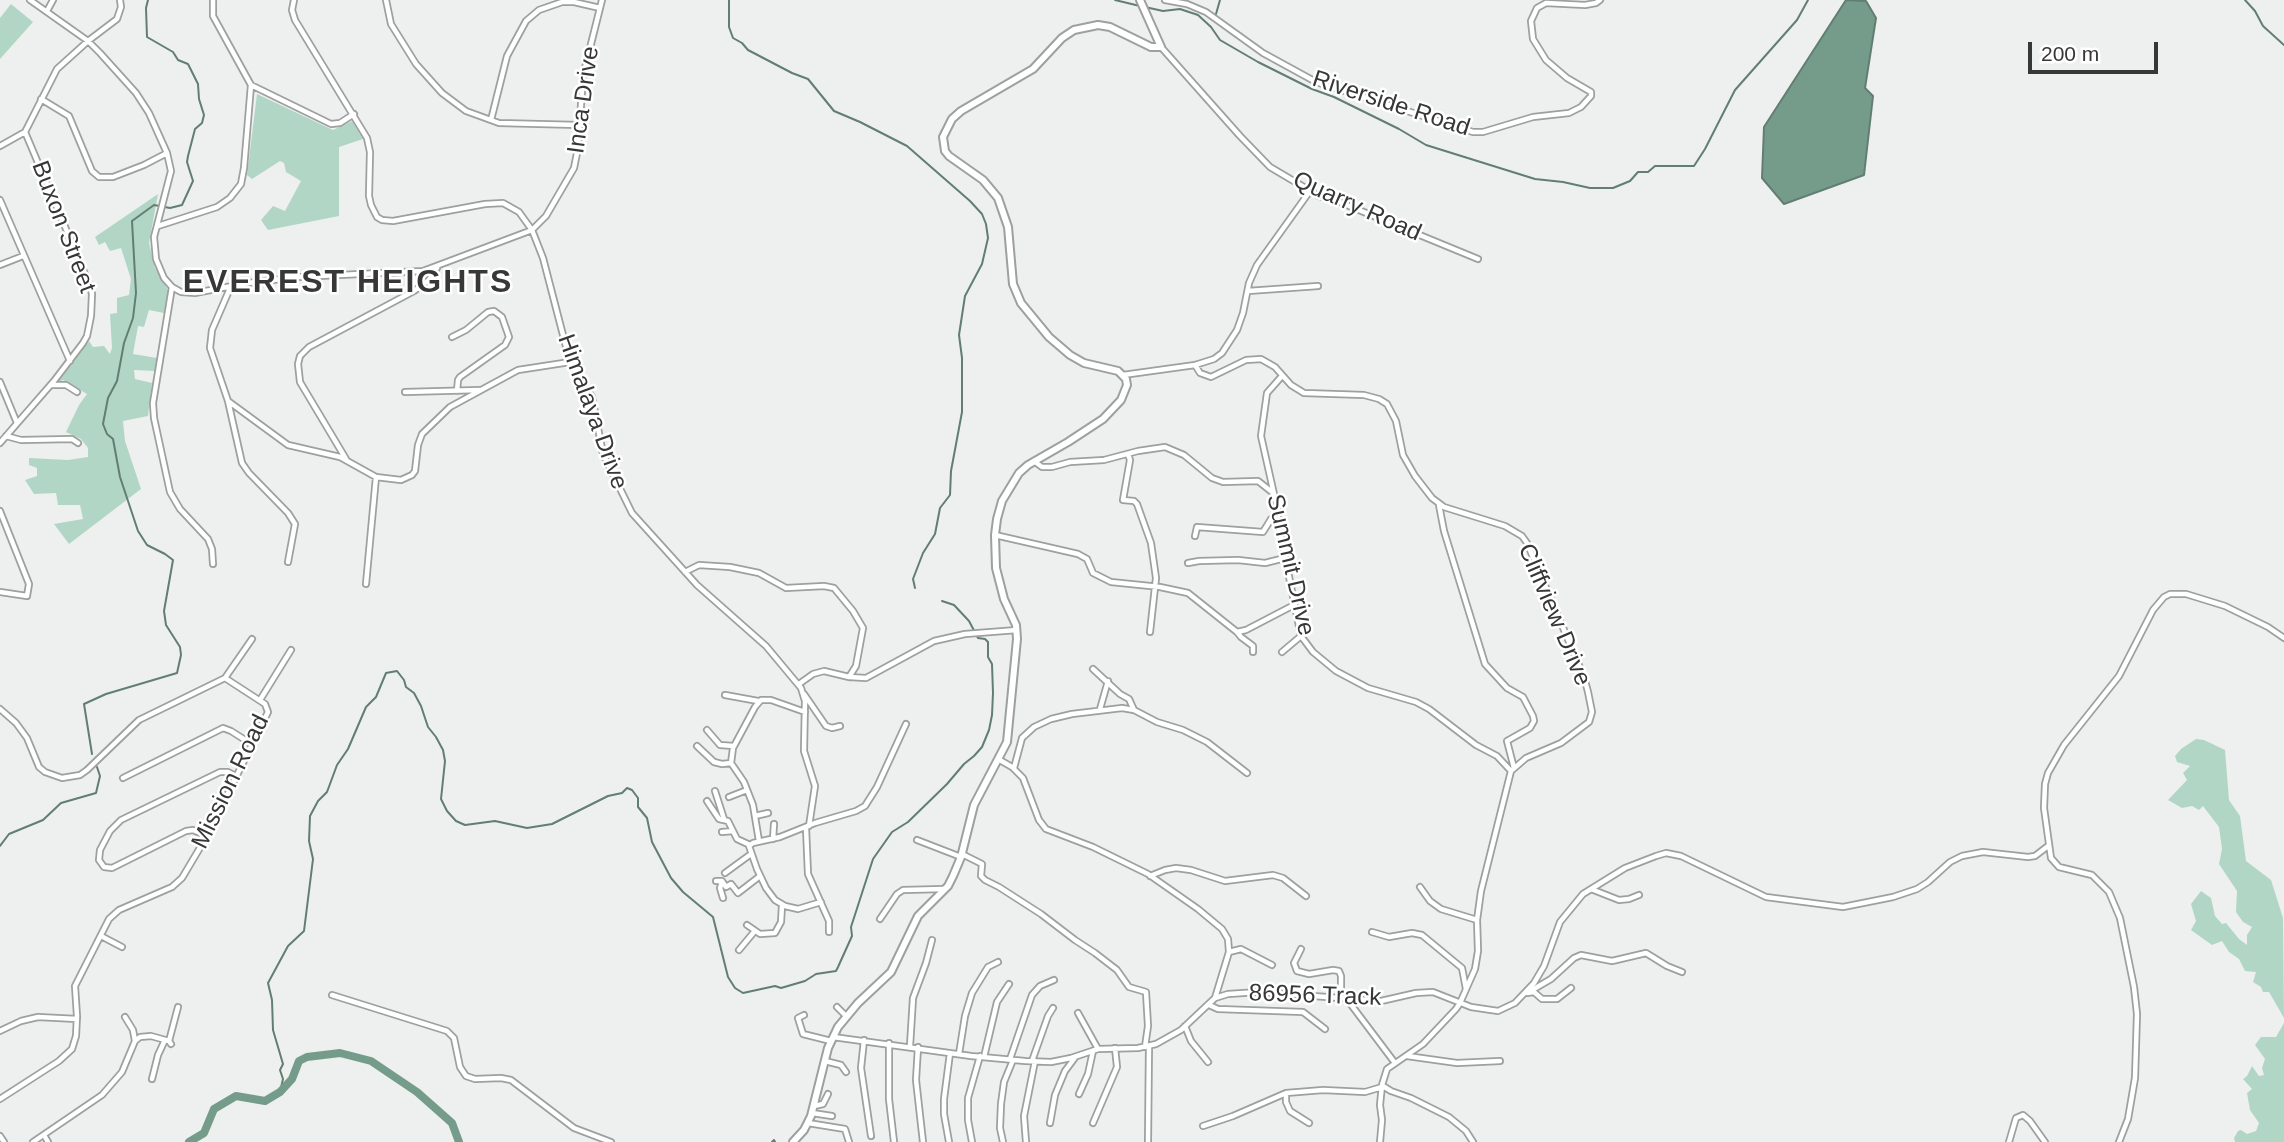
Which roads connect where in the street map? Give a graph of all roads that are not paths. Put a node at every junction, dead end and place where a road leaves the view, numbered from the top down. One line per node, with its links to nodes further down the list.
1 (30, 0): 13 (street)
2 (53, 0): 13 (street)
3 (120, 0): 14 (street)
4 (213, 0): 16 (street)
5 (293, 0): 18 (street)
6 (386, 0): 19 (street)
7 (602, 0): 12 (street, Inca Drive)
8 (1140, 0): 15 (street)
9 (1165, 0): 11 (street, Riverside Road)
10 (1600, 0): 11 (street, Riverside Road)
11 (1190, 2)
12 (600, 8): 19 (street); 20 (street, Inca Drive)
13 (47, 11): 14 (street)
14 (88, 41): 17 (street); 23 (street)
15 (1161, 47): 24 (street, Quarry Road); 40 (street)
16 (251, 85): 18 (street); 26 (street)
17 (41, 99): 21 (street); 23 (street)
18 (354, 114): 27 (street)
19 (491, 120): 20 (street)
20 (579, 125): 27 (street, Inca Drive)
21 (25, 131): 22 (street); 37 (street, Buxon Street)
22 (0, 146)
23 (167, 153): 26 (street)
24 (1310, 191): 29 (street, Quarry Road); 35 (street)
25 (0, 200): 28 (street)
26 (157, 226): 34 (street)
27 (532, 230): 31 (street); 38 (street, Himalaya Drive)
28 (23, 256): 30 (street); 37 (street)
29 (1478, 259)
30 (0, 265)
31 (438, 267): 32 (street); 54 (street)
32 (231, 286): 34 (street); 48 (street)
33 (1318, 286): 35 (street)
34 (172, 287): 66 (street)
35 (1248, 290): 39 (street)
36 (452, 337): 45 (street)
37 (70, 361): 43 (street, Buxon Street)
38 (570, 362): 44 (street); 67 (street, Himalaya Drive)
39 (1195, 365): 40 (street); 41 (street)
40 (1123, 375): 55 (street)
41 (1282, 376): 57 (street, Summit Drive); 58 (street)
42 (0, 382): 49 (street)
43 (51, 385): 46 (street); 49 (street, Buxon Street)
44 (481, 390): 45 (street); 56 (street)
45 (457, 391): 47 (street)
46 (77, 392)
47 (405, 393)
48 (228, 401): 54 (street); 64 (street)
49 (17, 423): 50 (street, Buxon Street)
50 (6, 436): 51 (street, Buxon Street); 52 (street)
51 (0, 443)
52 (78, 443)
53 (1129, 454): 55 (street); 57 (street); 69 (street)
54 (346, 459): 56 (street)
55 (1034, 461): 61 (street)
56 (376, 477): 68 (street)
57 (1273, 492): 60 (street, Summit Drive)
58 (1439, 504): 103 (street); 103 (street, Cliffview Drive)
59 (0, 511): 70 (street)
60 (1278, 513): 62 (street); 63 (street, Summit Drive)
61 (995, 535): 69 (street); 72 (street)
62 (1195, 536)
63 (1285, 558): 65 (street); 71 (street, Summit Drive)
64 (288, 562)
65 (1188, 563)
66 (213, 564)
67 (685, 572): 82 (street); 85 (street, Himalaya Drive)
68 (366, 584)
69 (1155, 586): 73 (street); 74 (street)
70 (0, 592)
71 (1294, 606): 74 (street); 75 (street, Summit Drive)
72 (1017, 630): 82 (street); 100 (street)
73 (1150, 632)
74 (1237, 632): 79 (street)
75 (1301, 636): 80 (street); 103 (street, Summit Drive)
76 (2284, 638): 124 (street)
77 (252, 639): 83 (street)
78 (291, 650): 88 (street)
79 (1253, 652)
80 (1282, 652)
81 (1093, 669): 84 (street)
82 (849, 677): 85 (street)
83 (225, 678): 88 (street, Mission Road); 90 (street)
84 (1108, 681): 91 (street); 92 (street)
85 (799, 684): 86 (street, Himalaya Drive)
86 (803, 694): 93 (street, Himalaya Drive); 95 (street)
87 (725, 695): 89 (street)
88 (260, 700): 97 (street, Mission Road)
89 (759, 701): 93 (street); 99 (street)
90 (0, 709)
91 (1100, 709): 92 (street); 102 (street)
92 (1134, 710): 104 (street)
93 (805, 712): 116 (street, Himalaya Drive)
94 (906, 724): 116 (street)
95 (840, 726)
96 (707, 730): 99 (street)
97 (253, 745): 105 (street, Mission Road); 106 (street)
98 (697, 746): 101 (street)
99 (734, 746): 101 (street)
100 (999, 759): 102 (street); 126 (street)
101 (731, 763): 107 (street)
102 (1014, 769): 129 (street)
103 (1512, 769): 139 (street)
104 (1247, 774)
105 (236, 776): 119 (street, Mission Road); 119 (street)
106 (123, 778)
107 (747, 790): 109 (street); 113 (street)
108 (715, 791): 114 (street)
109 (729, 797)
110 (707, 801): 114 (street)
111 (726, 812): 114 (street)
112 (768, 813): 113 (street)
113 (755, 816): 122 (street)
114 (726, 820): 117 (street)
115 (774, 824): 120 (street)
116 (808, 826): 120 (street); 136 (street, Himalaya Drive)
117 (733, 831): 118 (street); 123 (street)
118 (722, 832)
119 (207, 835): 144 (street, Mission Road)
120 (773, 839): 122 (street)
121 (917, 840): 126 (street)
122 (759, 841): 123 (street)
123 (750, 845): 125 (street)
124 (2048, 846): 132 (street, 86956 Track); 229 (street)
125 (751, 854): 127 (street); 128 (street)
126 (961, 855): 131 (street); 181 (street)
127 (725, 873)
128 (760, 876): 135 (street); 137 (street)
129 (1150, 876): 134 (street); 149 (street)
130 (1420, 887): 139 (street)
131 (945, 888): 138 (street); 168 (street)
132 (1590, 888): 133 (street); 157 (street, 86956 Track)
133 (1639, 895)
134 (1306, 896)
135 (723, 898)
136 (821, 902): 137 (street); 142 (street, Himalaya Drive)
137 (782, 905): 141 (street)
138 (880, 919)
139 (1477, 920): 156 (street)
140 (747, 925): 141 (street)
141 (754, 932): 148 (street)
142 (829, 932)
143 (1372, 932): 156 (street)
144 (101, 936): 146 (street); 170 (street, Mission Road)
145 (932, 940): 179 (street)
146 (122, 947)
147 (1301, 949): 160 (street)
148 (739, 950)
149 (1229, 952): 151 (street); 159 (street)
150 (998, 962): 185 (street)
151 (1272, 965)
152 (1682, 972): 157 (street)
153 (1054, 980): 189 (street)
154 (1009, 984): 186 (street)
155 (1571, 988): 157 (street)
156 (1466, 989): 161 (street)
157 (1527, 993): 161 (street, 86956 Track)
158 (332, 995): 215 (street)
159 (1215, 998): 160 (street, 86956 Track); 162 (street, 86956 Track)
160 (1343, 998): 161 (street, 86956 Track); 194 (street)
161 (1461, 1003): 188 (street)
162 (1209, 1005): 171 (street, 86956 Track); 172 (street)
163 (178, 1007): 177 (street)
164 (837, 1007): 168 (street)
165 (1053, 1008): 192 (street)
166 (1079, 1013): 183 (street)
167 (803, 1015): 174 (street, 86956 Track)
168 (846, 1016): 174 (street)
169 (125, 1017): 175 (street)
170 (77, 1020): 173 (street); 201 (street, Mission Road)
171 (1185, 1026): 181 (street, 86956 Track); 193 (street)
172 (1325, 1029)
173 (0, 1031)
174 (831, 1039): 176 (street, 86956 Track); 191 (street)
175 (135, 1041): 177 (street); 209 (street)
176 (863, 1041): 178 (street, 86956 Track); 211 (street)
177 (168, 1042): 196 (street)
178 (888, 1043): 179 (street, 86956 Track); 218 (street)
179 (909, 1046): 180 (street, 86956 Track)
180 (918, 1047): 184 (street, 86956 Track); 219 (street)
181 (1147, 1047): 182 (street, 86956 Track); 224 (street)
182 (1115, 1048): 183 (street, 86956 Track); 206 (street)
183 (1096, 1049): 187 (street, 86956 Track); 200 (street)
184 (950, 1053): 185 (street, 86956 Track); 220 (street)
185 (959, 1054): 186 (street, 86956 Track)
186 (982, 1056): 189 (street, 86956 Track); 221 (street)
187 (1077, 1056): 192 (street, 86956 Track); 205 (street)
188 (1407, 1056): 190 (street); 194 (street)
189 (1012, 1059): 192 (street, 86956 Track); 222 (street)
190 (1500, 1060)
191 (824, 1061): 195 (street); 202 (street)
192 (1033, 1062): 223 (street)
193 (1208, 1062)
194 (1395, 1063): 197 (street)
195 (846, 1072)
196 (152, 1079)
197 (1382, 1086): 198 (street); 225 (street); 226 (street)
198 (1286, 1093): 207 (street); 208 (street)
199 (828, 1094): 202 (street)
200 (1079, 1094)
201 (0, 1099)
202 (813, 1109): 203 (street); 204 (street)
203 (832, 1116)
204 (808, 1123): 216 (street); 217 (street)
205 (1050, 1123)
206 (1093, 1123)
207 (1309, 1123)
208 (1203, 1126)
209 (44, 1135): 213 (street); 214 (street)
210 (0, 1136): 212 (street)
211 (871, 1136)
212 (4, 1142)
213 (33, 1142)
214 (48, 1142)
215 (611, 1142)
216 (794, 1142)
217 (849, 1142)
218 (894, 1142)
219 (923, 1142)
220 (949, 1142)
221 (972, 1142)
222 (1003, 1142)
223 (1026, 1142)
224 (1149, 1142)
225 (1380, 1142)
226 (1473, 1142)
227 (2009, 1142): 228 (street)
228 (2045, 1142)
229 (2119, 1142)

